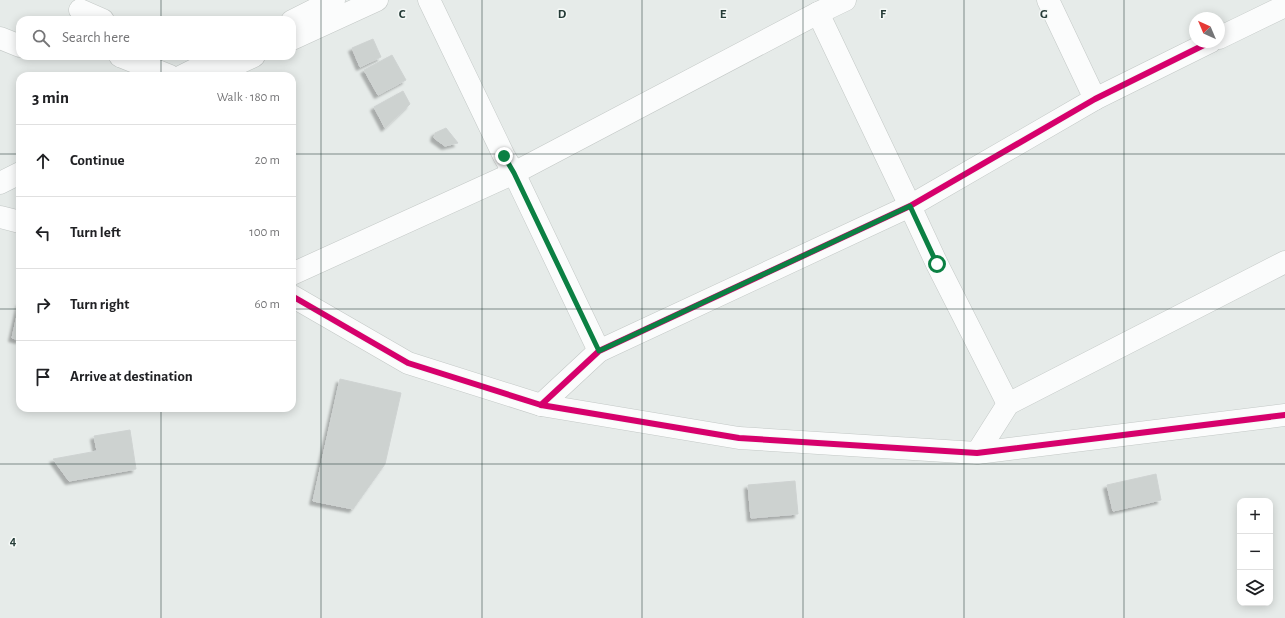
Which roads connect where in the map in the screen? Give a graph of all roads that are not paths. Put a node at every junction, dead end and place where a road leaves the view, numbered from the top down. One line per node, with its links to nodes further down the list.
1 (334, 0): 10 (street)
2 (377, 0): 12 (street)
3 (429, 0): 24 (street)
4 (845, 0): 8 (street)
5 (1048, 0): 21 (street)
6 (1285, 6): 11 (street)
7 (79, 10): 9 (street)
8 (818, 13): 24 (street); 27 (street)
9 (93, 16)
10 (296, 19)
11 (1225, 35)
12 (296, 37)
13 (0, 38): 14 (street)
14 (16, 44)
15 (1198, 48): 21 (street)
16 (130, 60): 19 (street)
17 (234, 60): 18 (street)
18 (208, 65): 20 (street)
19 (160, 72)
20 (191, 72)
21 (1095, 99): 27 (street)
22 (16, 160): 23 (street)
23 (0, 168)
24 (514, 173): 31 (street); 33 (street)
25 (16, 175): 26 (street)
26 (0, 183)
27 (910, 206): 33 (street); 34 (street)
28 (0, 218): 29 (street)
29 (16, 221)
30 (1285, 262): 34 (street)
31 (296, 272)
32 (296, 298): 35 (street)
33 (599, 351): 35 (street)
34 (1008, 404): 37 (street)
35 (541, 405): 37 (street)
36 (1285, 415): 37 (street)
37 (977, 453)

